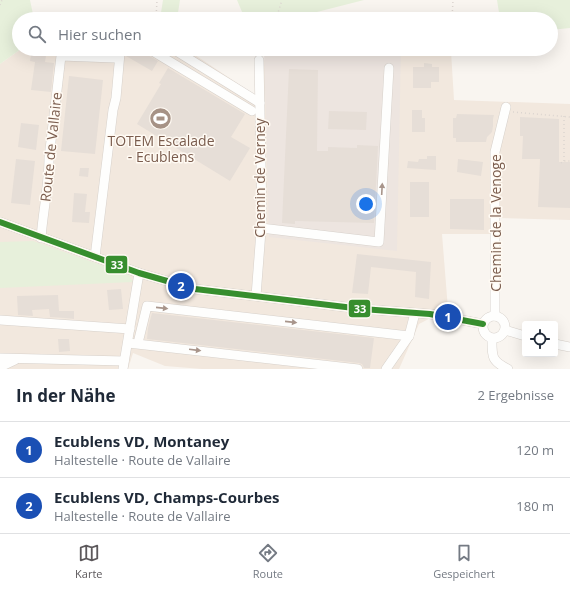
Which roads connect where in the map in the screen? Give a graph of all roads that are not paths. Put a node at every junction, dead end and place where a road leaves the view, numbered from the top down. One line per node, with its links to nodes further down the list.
1 (62, 56): 16 (street, Route de Vallaire)
2 (93, 56): 6 (street, Route de Vallaire)
3 (120, 56): 17 (street)
4 (160, 56): 10 (street)
5 (184, 56): 8 (street)
6 (114, 58)
7 (259, 60): 11 (street, Chemin de Verney)
8 (201, 66): 10 (street); 11 (street)
9 (389, 68): 15 (street, one-way to 9)
10 (195, 77): 13 (street)
11 (260, 103): 15 (street, Chemin de Verney)
12 (505, 109): 21 (street, Chemin de la Venoge)
13 (252, 111)
14 (0, 222): 16 (street)
15 (261, 228): 19 (street, Chemin de Verney)
16 (41, 238): 17 (street)
17 (95, 257): 18 (street)
18 (139, 273): 19 (street); 24 (street)
19 (256, 296): 20 (street)
20 (415, 313): 23 (street); 27 (street)
21 (495, 316): 23 (street); 25 (street)
22 (0, 320): 24 (street)
23 (483, 324): 28 (street)
24 (130, 329): 29 (street)
25 (505, 330): 26 (street); 28 (street)
26 (522, 335)
27 (409, 336): 30 (street, one-way to 27); 38 (street)
28 (492, 339): 39 (street)
29 (128, 342): 30 (street); 35 (street)
30 (138, 343): 37 (street, one-way to 37)
31 (558, 345): 32 (street)
32 (570, 347)
33 (0, 358): 34 (street)
34 (18, 358): 35 (street); 36 (street)
35 (124, 365)
36 (0, 367)
37 (358, 369)
38 (386, 369)
39 (508, 369)

